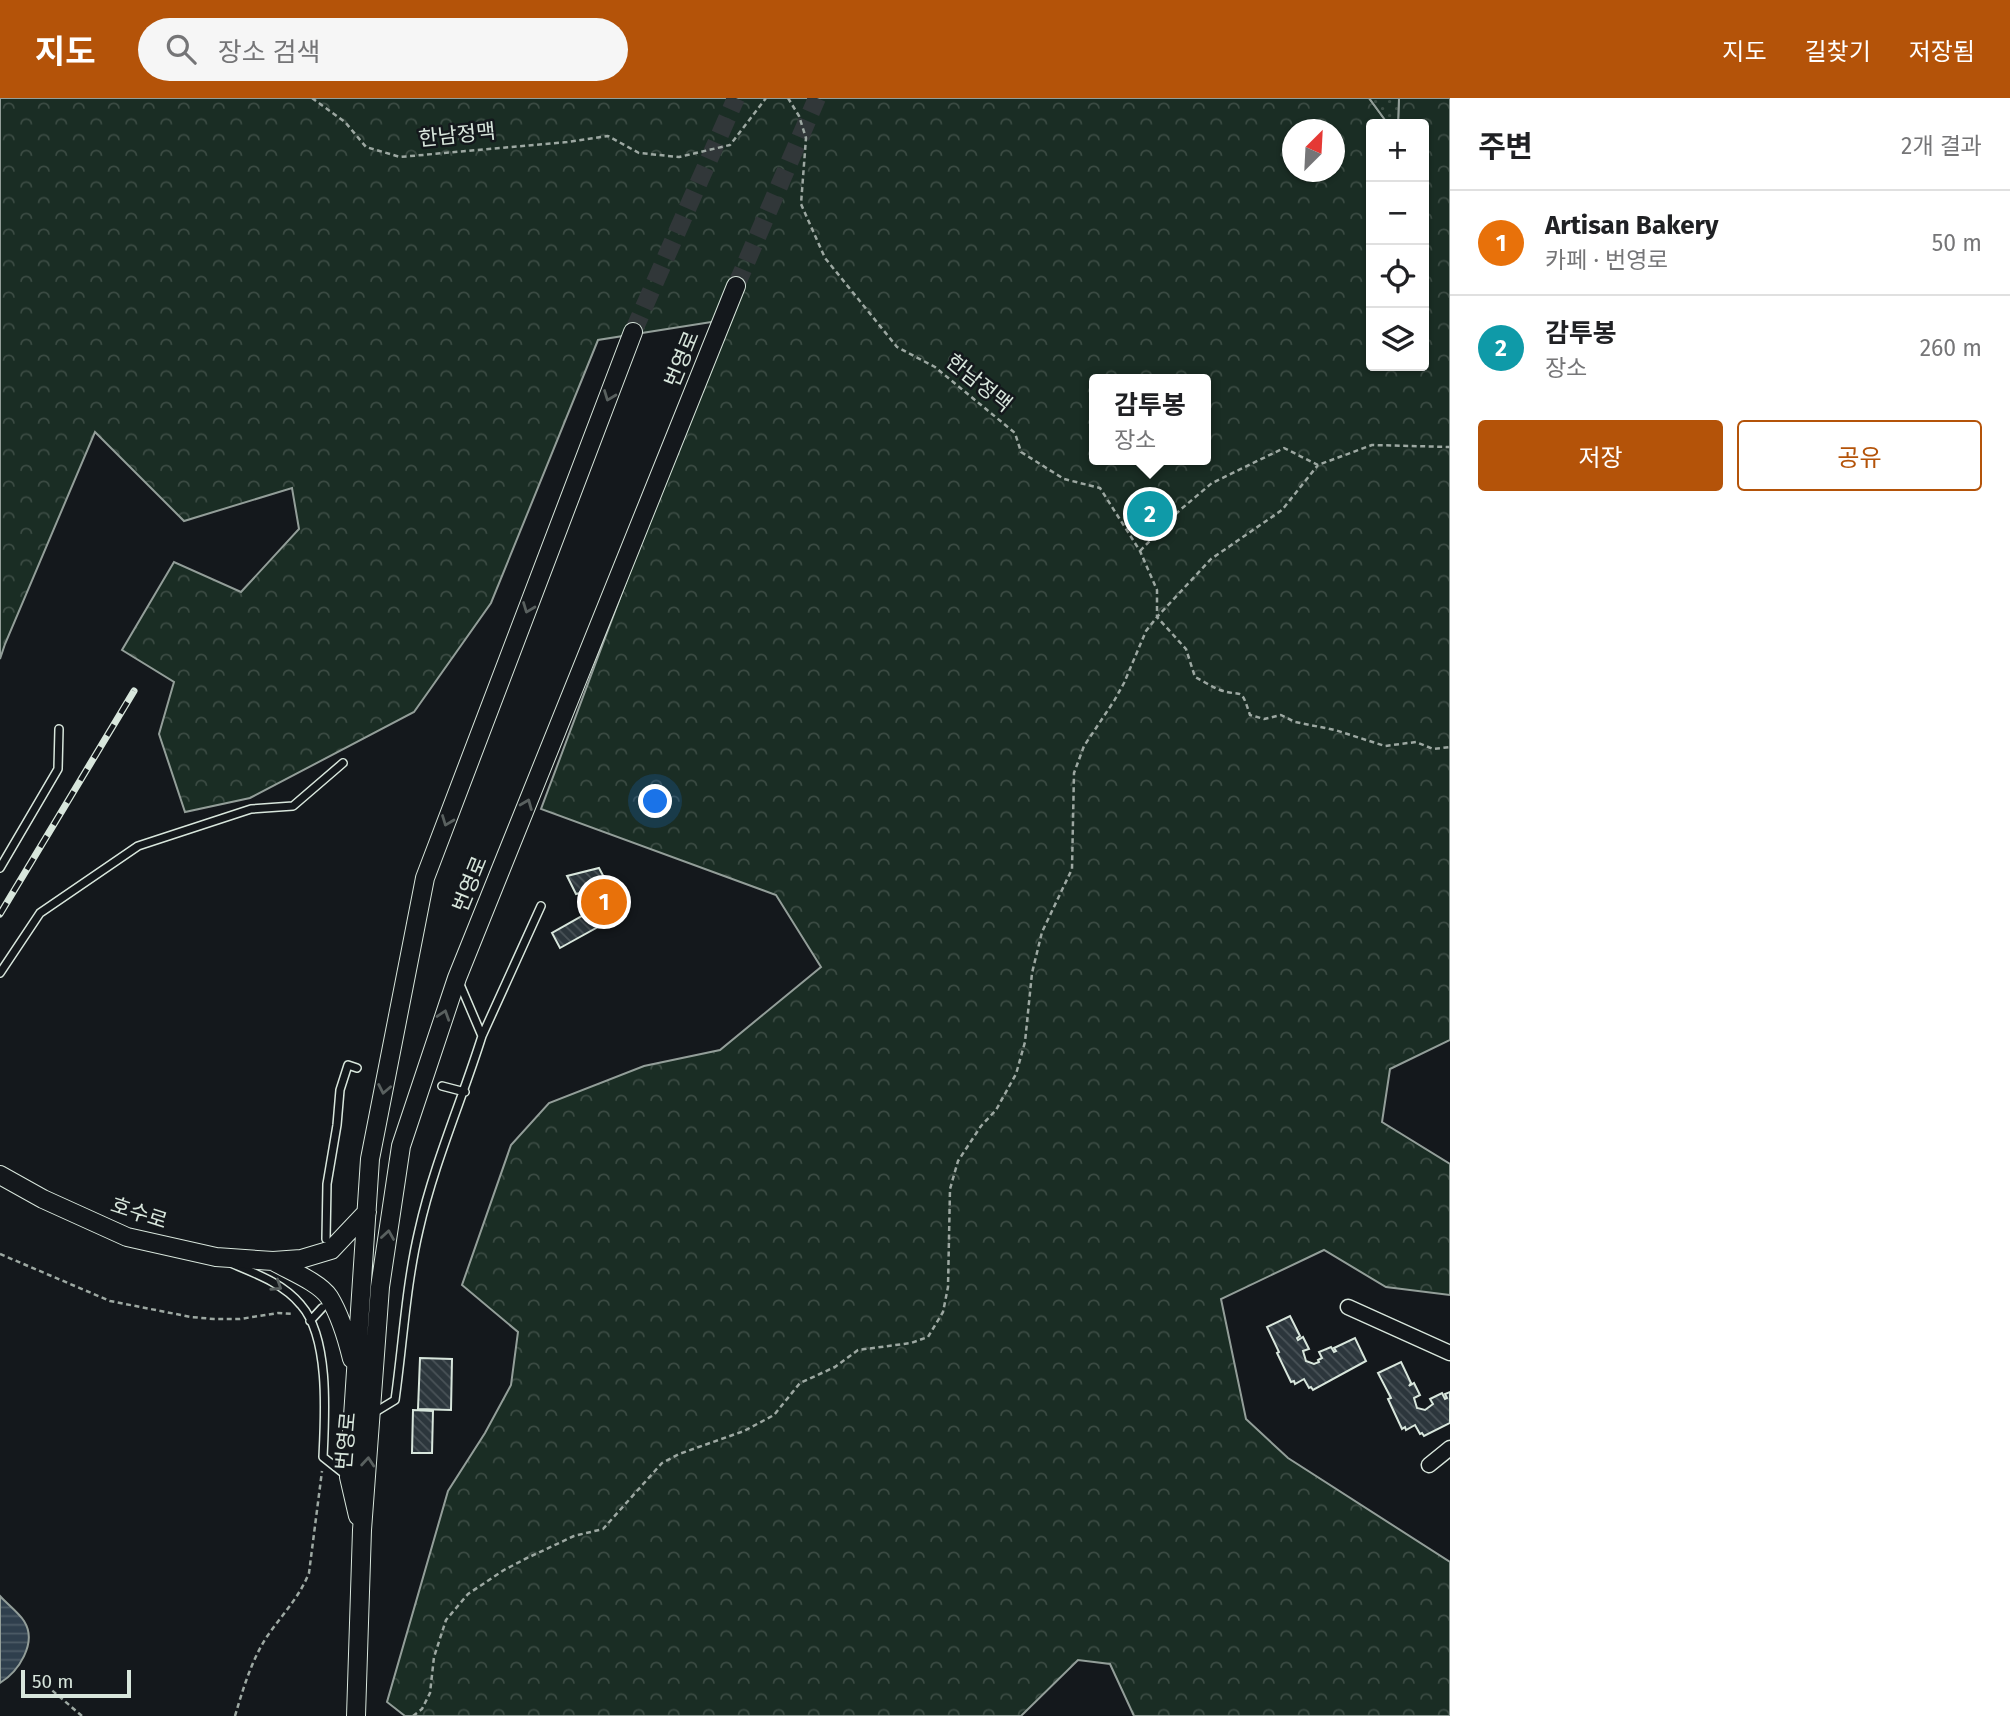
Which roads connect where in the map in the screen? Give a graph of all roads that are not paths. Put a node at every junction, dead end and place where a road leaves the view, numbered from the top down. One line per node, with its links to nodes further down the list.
1 (736, 286): 8 (street, 번영로, one-way to 1)
2 (633, 332): 14 (street, 번영로, one-way to 14)
3 (59, 729): 5 (lane)
4 (343, 763): 7 (lane)
5 (0, 868)
6 (541, 906): 9 (lane)
7 (0, 973)
8 (457, 978): 9 (lane); 23 (street, 번영로, one-way to 8)
9 (482, 1035): 12 (lane)
10 (357, 1068): 15 (lane)
11 (442, 1086): 12 (lane)
12 (465, 1092): 23 (lane)
13 (0, 1175): 16 (street, 호수로)
14 (367, 1212): 17 (street, 호수로); 22 (street, 번영로)
15 (326, 1239)
16 (216, 1257): 17 (street, 호수로); 20 (lane, one-way to 20)
17 (273, 1261): 22 (street, 호수로)
18 (1348, 1307): 21 (street)
19 (322, 1308): 20 (lane)
20 (310, 1321): 26 (lane)
21 (1450, 1353)
22 (356, 1372): 26 (street, 번영로)
23 (372, 1414): 27 (street, 번영로, one-way to 23)
24 (1450, 1448): 25 (street)
25 (1429, 1465)
26 (349, 1477): 27 (street, 번영로)
27 (362, 1530): 28 (street, 번영로)
28 (356, 1716)

